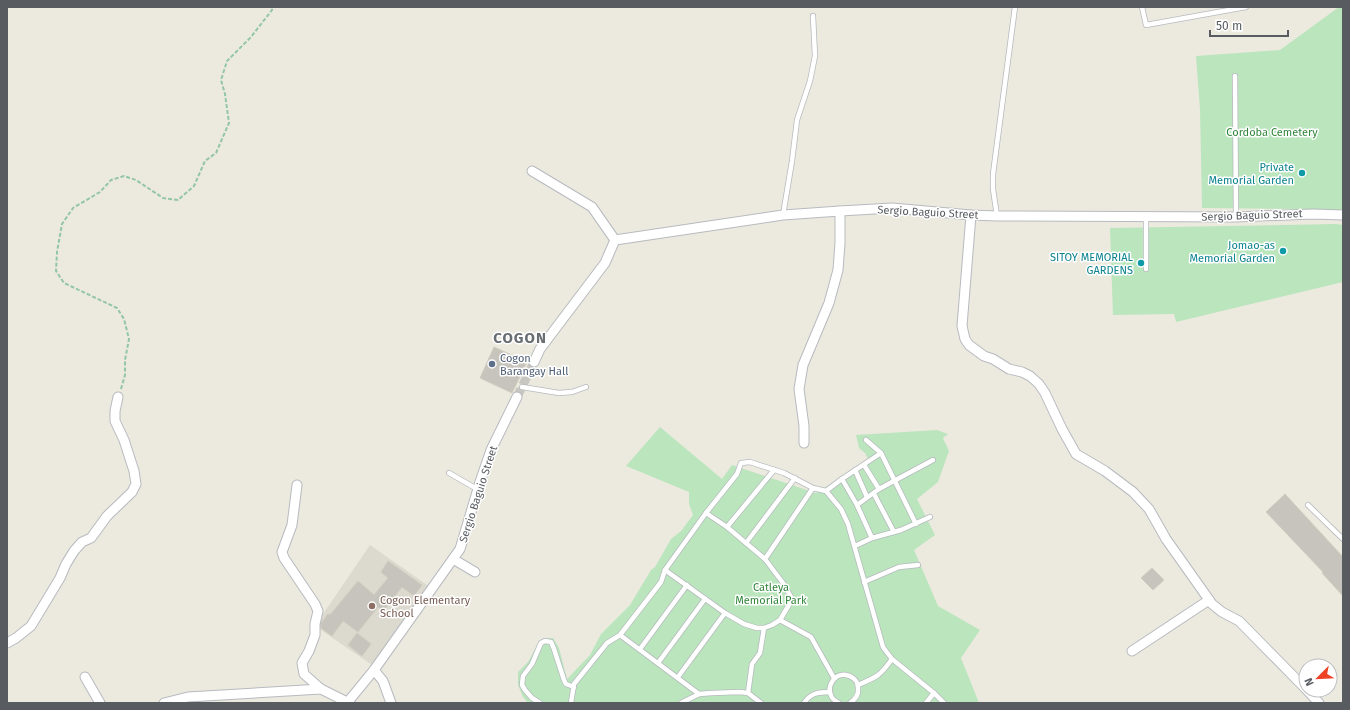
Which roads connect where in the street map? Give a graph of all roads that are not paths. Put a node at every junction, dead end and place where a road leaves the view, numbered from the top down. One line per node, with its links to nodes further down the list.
1 (1015, 7): 11 (lane)
2 (1142, 7): 3 (lane)
3 (1246, 7)
4 (813, 16): 8 (lane)
5 (1235, 76): 13 (lane)
6 (532, 171): 14 (street)
7 (840, 211): 8 (street, Sergio Baguio Street); 9 (street, Sergio Baguio Street); 22 (street)
8 (783, 215): 14 (street, Sergio Baguio Street)
9 (972, 215): 11 (street, Sergio Baguio Street); 58 (street)
10 (1343, 215): 13 (street, Sergio Baguio Street)
11 (997, 216): 12 (street, Sergio Baguio Street)
12 (1146, 217): 13 (street, Sergio Baguio Street); 15 (lane)
13 (1236, 217)
14 (615, 240): 16 (street)
15 (1146, 269)
16 (534, 362)
17 (522, 387): 18 (lane)
18 (586, 387)
19 (118, 397): 63 (street)
20 (517, 397): 34 (street, Sergio Baguio Street)
21 (866, 440): 23 (lane)
22 (804, 443)
23 (881, 453): 25 (lane); 31 (lane)
24 (933, 460): 31 (lane)
25 (864, 465): 27 (lane); 35 (lane)
26 (774, 470): 29 (lane); 41 (lane); 44 (lane)
27 (856, 470): 30 (lane); 38 (lane)
28 (449, 473): 34 (lane)
29 (795, 478): 33 (lane); 48 (lane)
30 (842, 478): 36 (lane); 40 (lane)
31 (895, 481): 35 (lane); 43 (lane)
32 (297, 485): 75 (street)
33 (813, 488): 36 (lane); 51 (lane)
34 (478, 489): 50 (street, Sergio Baguio Street)
35 (878, 489): 37 (lane)
36 (826, 491): 49 (lane)
37 (874, 494): 38 (lane); 45 (lane)
38 (868, 497): 40 (lane)
39 (1308, 504): 47 (lane)
40 (857, 505): 46 (lane)
41 (706, 513): 44 (lane); 53 (lane)
42 (930, 517): 43 (lane)
43 (916, 524): 45 (lane)
44 (727, 527): 48 (lane)
45 (894, 532): 46 (lane)
46 (872, 538): 49 (lane)
47 (1343, 539)
48 (746, 543): 51 (lane)
49 (855, 546): 55 (lane)
50 (453, 559): 54 (street); 68 (street, Sergio Baguio Street)
51 (765, 559): 60 (lane)
52 (918, 565): 55 (lane)
53 (665, 570): 56 (lane); 62 (lane)
54 (475, 572)
55 (864, 582): 66 (lane)
56 (687, 585): 57 (lane); 64 (lane)
57 (705, 599): 59 (lane); 67 (lane)
58 (1209, 600): 65 (street); 72 (street)
59 (725, 613): 61 (lane); 70 (lane)
60 (780, 620): 61 (lane); 71 (lane)
61 (764, 628): 78 (lane)
62 (620, 635): 64 (lane); 74 (lane)
63 (7, 643)
64 (640, 650): 67 (lane)
65 (1132, 651)
66 (892, 659): 73 (lane); 77 (lane)
67 (658, 663): 70 (lane)
68 (374, 670): 82 (street, Sergio Baguio Street); 83 (street)
69 (85, 676): 80 (street)
70 (678, 677): 79 (lane)
71 (834, 678): 73 (lane); 76 (lane)
72 (1298, 682)
73 (858, 685): 90 (lane)
74 (574, 687): 84 (lane); 85 (lane)
75 (321, 689): 81 (street); 82 (street)
76 (830, 692): 88 (lane); 89 (lane)
77 (934, 692): 91 (lane); 92 (lane)
78 (748, 693): 79 (lane); 87 (lane)
79 (698, 694): 86 (lane)
80 (100, 703)
81 (164, 703)
82 (347, 703)
83 (391, 703)
84 (540, 703)
85 (571, 703)
86 (681, 703)
87 (761, 703)
88 (804, 703)
89 (839, 703)
90 (850, 703)
91 (926, 703)
92 (944, 703)

